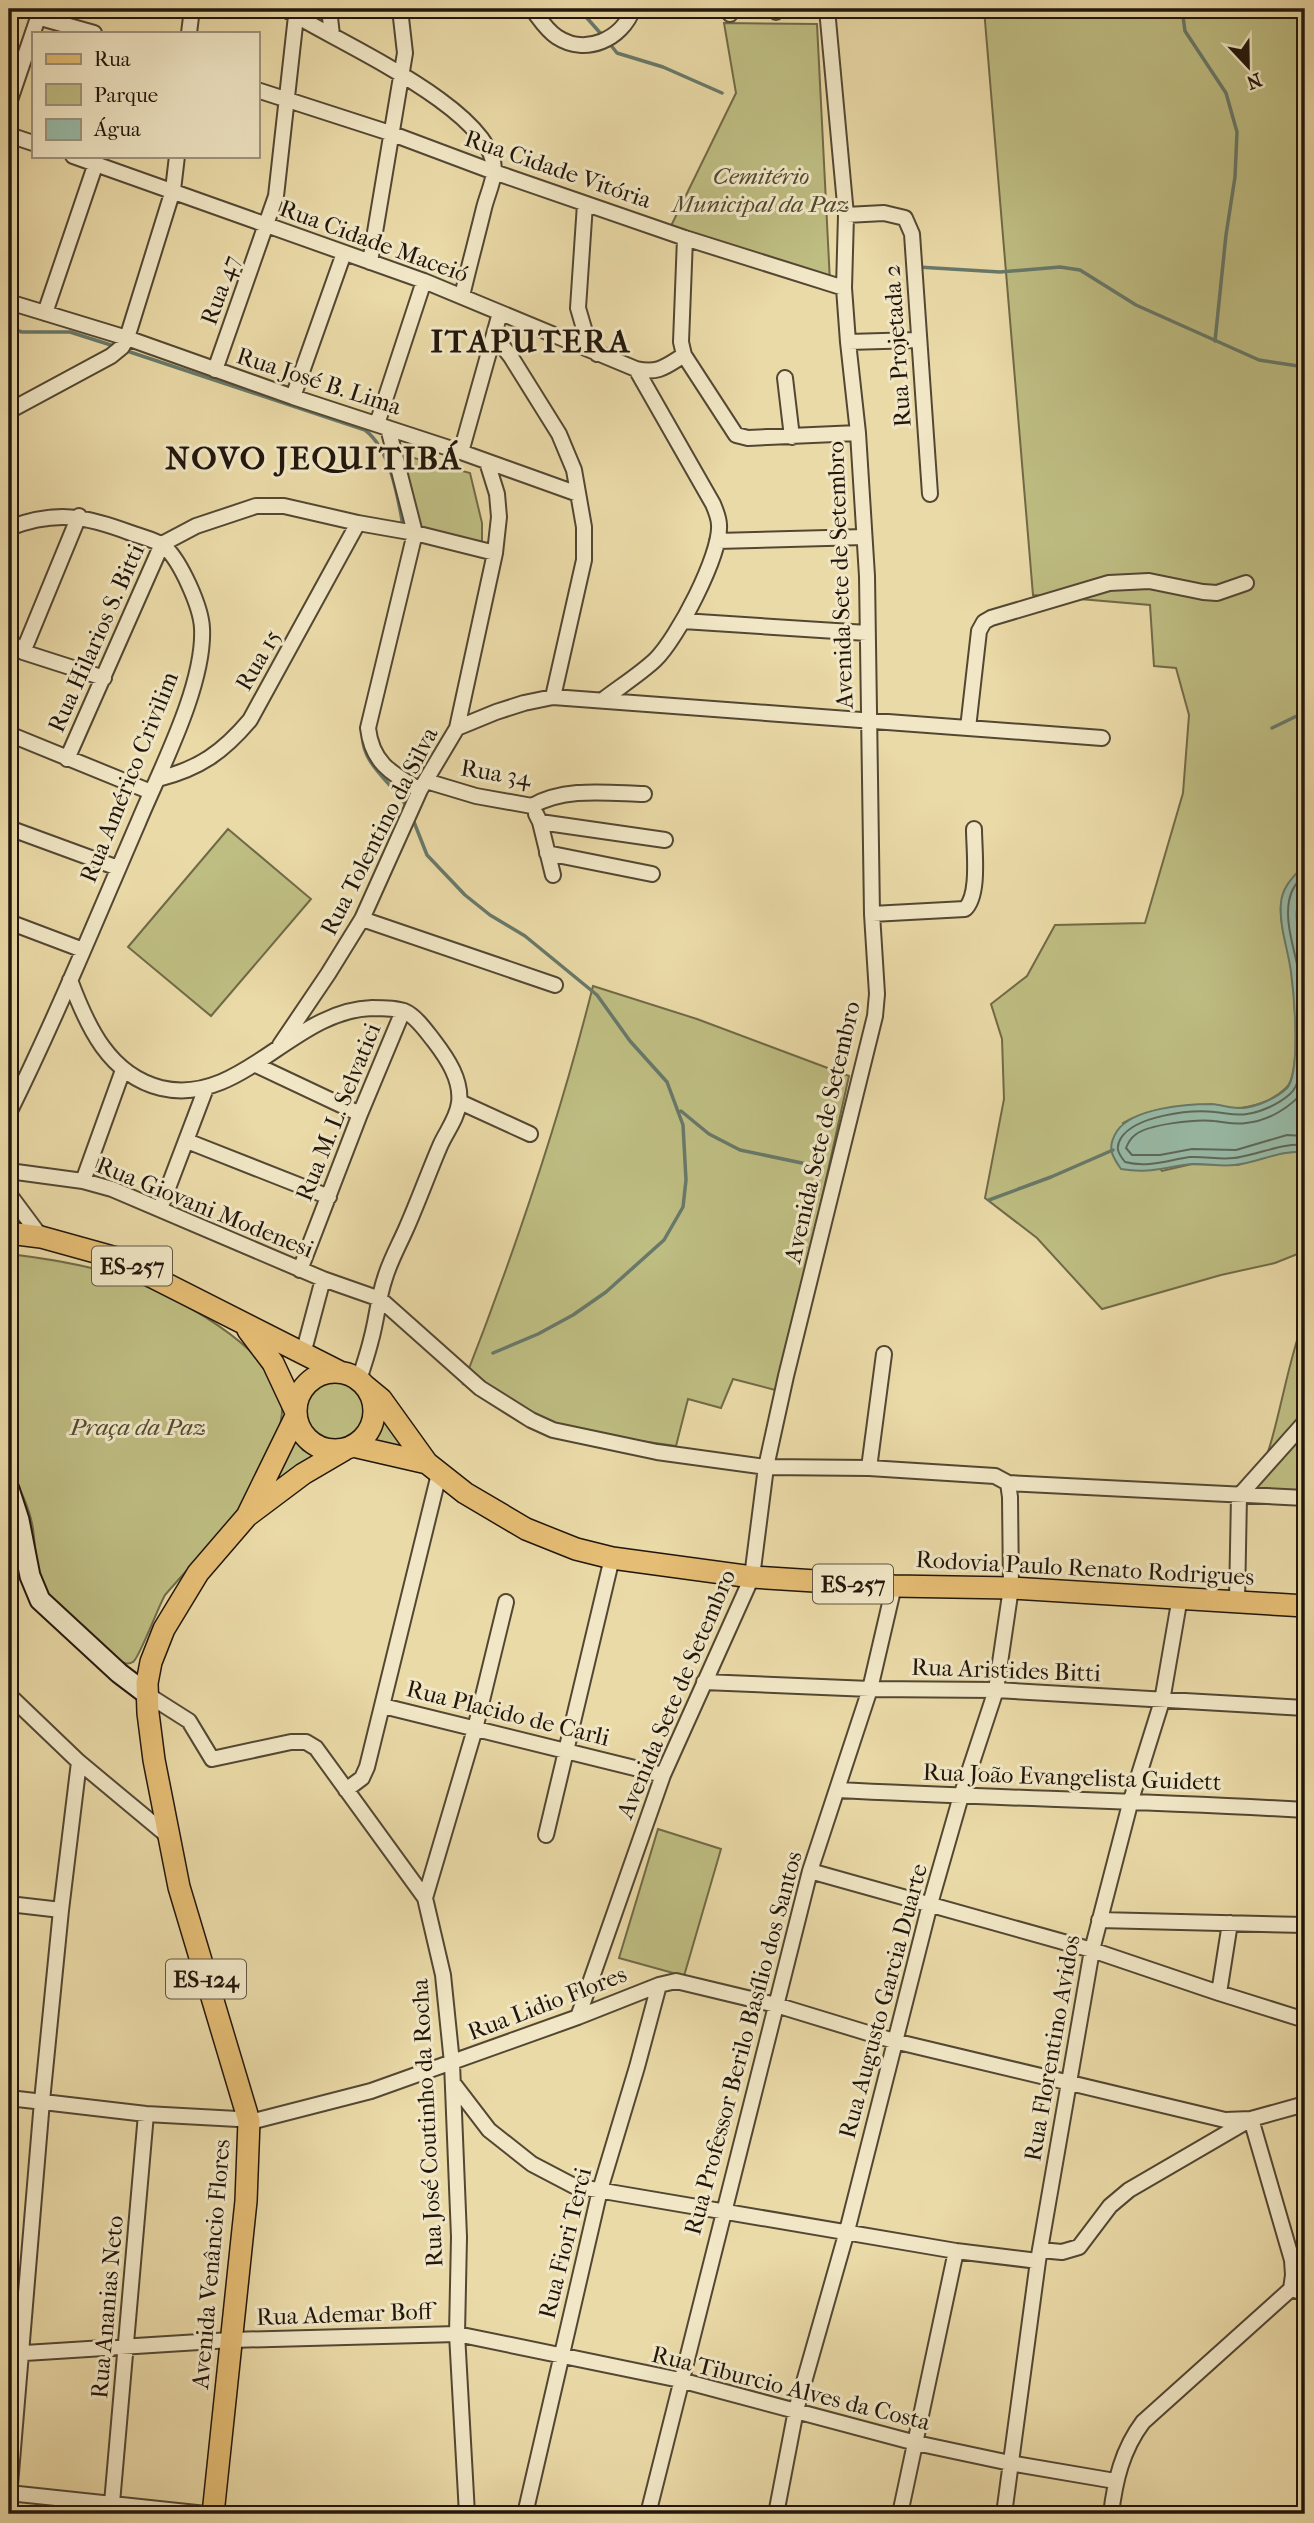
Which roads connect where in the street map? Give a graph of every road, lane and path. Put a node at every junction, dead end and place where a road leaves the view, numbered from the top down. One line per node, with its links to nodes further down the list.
1 (192, 9): 11 (street)
2 (329, 9): 13 (street)
3 (400, 9): 14 (street)
4 (531, 9): 5 (street)
5 (633, 9)
6 (827, 9): 27 (street, Avenida Sete de Setembro)
7 (291, 12): 13 (street); 16 (street, Rua 47)
8 (39, 13): 9 (street); 10 (street)
9 (33, 32)
10 (91, 32)
11 (189, 32)
12 (32, 34): 17 (street)
13 (332, 35): 14 (street)
14 (401, 74): 18 (street); 24 (street)
15 (259, 91): 16 (street, Rua Cidade Vitória)
16 (286, 99): 18 (street, Rua Cidade Vitória); 28 (street, Rua 47)
17 (9, 103)
18 (390, 133): 24 (street, Rua Cidade Vitória); 31 (street)
19 (9, 135): 20 (street)
20 (32, 143)
21 (80, 158): 23 (street, Rua Cidade Maceió)
22 (177, 158): 25 (street)
23 (96, 163): 25 (street, Rua Cidade Maceió); 36 (street)
24 (494, 172): 26 (street, Rua Cidade Vitória); 34 (street)
25 (173, 190): 28 (street, Rua Cidade Maceió); 39 (street)
26 (585, 204): 29 (street, Rua Cidade Vitória); 42 (street)
27 (846, 215): 33 (street, Avenida Sete de Setembro); 40 (street, Rua Projetada 2)
28 (267, 227): 30 (street, Rua Cidade Maceió); 45 (street, Rua 47)
29 (685, 238): 33 (street, Rua Cidade Vitória); 43 (street)
30 (344, 253): 31 (street, Rua Cidade Maceió); 47 (street)
31 (370, 262): 32 (street, Rua Cidade Maceió)
32 (424, 281): 34 (street, Rua Cidade Maceió); 49 (street)
33 (844, 288): 41 (street, Avenida Sete de Setembro)
34 (462, 296): 37 (street, Rua Cidade Maceió)
35 (9, 302): 36 (street, Rua José B. Lima)
36 (44, 313): 39 (street, Rua José B. Lima)
37 (500, 313): 38 (street); 42 (street, Rua Cidade Maceió)
38 (494, 335): 52 (street); 54 (street)
39 (127, 338): 45 (street, Rua José B. Lima); 48 (street)
40 (918, 340): 41 (street); 55 (street, Rua Projetada 2)
41 (848, 342): 50 (street, Avenida Sete de Setembro)
42 (597, 354): 44 (street, Rua Cidade Maceió)
43 (684, 355): 44 (street, Rua Cidade Maceió); 51 (street)
44 (636, 369): 61 (street)
45 (215, 370): 47 (street, Rua José B. Lima)
46 (785, 378): 51 (street)
47 (293, 397): 49 (street, Rua José B. Lima)
48 (9, 411)
49 (382, 426): 52 (street, Rua José B. Lima); 59 (street)
50 (858, 433): 51 (street); 60 (street, Avenida Sete de Setembro)
51 (792, 437)
52 (461, 452): 53 (street, Rua José B. Lima)
53 (487, 462): 54 (street, Rua José B. Lima); 63 (street)
54 (578, 494): 70 (street)
55 (930, 494)
56 (79, 516): 58 (street); 62 (street); 68 (street)
57 (358, 523): 59 (street, Rua Hilarios S. Bitti); 62 (street, Rua Hilarios S. Bitti); 78 (street, Rua 15)
58 (9, 528)
59 (415, 533): 63 (street, Rua Hilarios S. Bitti); 79 (street, Rua 34)
60 (864, 537): 61 (street); 66 (street, Avenida Sete de Setembro)
61 (717, 541): 65 (street)
62 (162, 544): 69 (street, Rua Hilarios S. Bitti); 78 (street, Rua Américo Crivilim)
63 (495, 553): 73 (street)
64 (1245, 583): 74 (street)
65 (683, 621): 66 (street); 71 (street)
66 (867, 633): 72 (street, Avenida Sete de Setembro)
67 (9, 640): 68 (street)
68 (23, 652): 69 (street)
69 (104, 678): 77 (street, Rua Hilarios S. Bitti)
70 (553, 697): 71 (street, Rua Tolentino da Silva); 73 (street, Rua Tolentino da Silva)
71 (604, 699): 72 (street, Rua Tolentino da Silva)
72 (868, 722): 74 (street, Rua Tolentino da Silva); 90 (street, Avenida Sete de Setembro)
73 (457, 728): 79 (street, Rua Tolentino da Silva)
74 (968, 728): 76 (street, Rua Tolentino da Silva)
75 (9, 734): 77 (street)
76 (1102, 738)
77 (67, 759): 78 (street)
78 (155, 785): 87 (street, Rua Américo Crivilim)
79 (423, 786): 81 (street, Rua 34); 91 (street, Rua Tolentino da Silva)
80 (644, 794): 81 (street, Rua 34)
81 (531, 806): 82 (street)
82 (540, 822): 85 (street); 86 (street)
83 (9, 828): 87 (street)
84 (974, 829): 90 (street)
85 (665, 840)
86 (547, 853): 88 (street); 89 (street)
87 (118, 868): 93 (street, Rua Américo Crivilim)
88 (652, 874)
89 (553, 875)
90 (873, 914): 124 (street, Avenida Sete de Setembro)
91 (362, 919): 95 (street); 97 (street, Rua Tolentino da Silva)
92 (9, 922): 93 (street)
93 (83, 950): 94 (street, Rua Américo Crivilim)
94 (70, 980): 99 (street); 102 (street, Rua Américo Crivilim)
95 (555, 985)
96 (403, 1011): 97 (street); 101 (street); 103 (street, Rua M. L. Selvatici)
97 (280, 1045): 98 (street)
98 (254, 1064): 100 (street); 103 (street)
99 (123, 1070): 100 (street); 107 (street)
100 (206, 1088): 105 (street)
101 (460, 1102): 104 (street); 116 (street)
102 (11, 1105)
103 (360, 1114): 109 (street, Rua M. L. Selvatici)
104 (530, 1133)
105 (187, 1141): 109 (street); 111 (street)
106 (9, 1171): 107 (street, Rua Giovani Modenesi)
107 (83, 1181): 111 (street, Rua Giovani Modenesi)
108 (9, 1194): 110 (street)
109 (329, 1197): 114 (street, Rua M. L. Selvatici)
110 (15, 1207): 113 (street)
111 (160, 1209): 114 (street, Rua Giovani Modenesi)
112 (9, 1233): 113 (main road, ES-257)
113 (41, 1237): 117 (main road, ES-257)
114 (300, 1270): 115 (street, Rua Giovani Modenesi)
115 (323, 1279): 116 (street, Rua Giovani Modenesi); 118 (street)
116 (380, 1299): 120 (street); 124 (street)
117 (245, 1325): 118 (main road, ES-257); 121 (main road, ES-257)
118 (303, 1354): 120 (main road, ES-257)
119 (884, 1354): 125 (street)
120 (354, 1379): 121 (main road); 123 (main road); 126 (main road, ES-257)
121 (295, 1413): 123 (main road); 131 (main road, ES-124)
122 (1305, 1422): 129 (street)
123 (348, 1448): 126 (main road, ES-257); 131 (main road, ES-124)
124 (766, 1467): 125 (street); 133 (street, Avenida Sete de Setembro)
125 (869, 1468): 128 (street)
126 (433, 1469): 132 (main road, Rodovia Paulo Renato Rodrigues / ES-257); 146 (street)
127 (9, 1489): 144 (street)
128 (1009, 1490): 129 (street); 135 (street, Rua Augusto Garcia Duarte)
129 (1239, 1496): 130 (street); 137 (street)
130 (1305, 1498)
131 (247, 1516): 144 (main road, ES-124)
132 (612, 1558): 133 (main road, Rodovia Paulo Renato Rodrigues / ES-257); 149 (street)
133 (751, 1577): 134 (main road, Rodovia Paulo Renato Rodrigues / ES-257); 140 (street, Avenida Sete de Setembro)
134 (894, 1586): 135 (main road, Rodovia Paulo Renato Rodrigues / ES-257); 141 (street, Rua Professor Berilo Basílio dos Santos)
135 (1010, 1588): 136 (main road, Rodovia Paulo Renato Rodrigues / ES-257); 142 (street, Rua Augusto Garcia Duarte)
136 (1180, 1597): 137 (main road, Rodovia Paulo Renato Rodrigues / ES-257); 145 (street, Rua Florentino Avidos)
137 (1237, 1601): 139 (main road, Rodovia Paulo Renato Rodrigues / ES-257)
138 (506, 1602): 148 (street)
139 (1305, 1605)
140 (704, 1682): 141 (street, Rua Aristides Bitti); 151 (street, Avenida Sete de Setembro)
141 (870, 1689): 142 (street, Rua Aristides Bitti); 153 (street, Rua Professor Berilo Basílio dos Santos)
142 (996, 1690): 145 (street, Rua Aristides Bitti); 154 (street, Rua Augusto Garcia Duarte)
143 (9, 1695): 150 (street)
144 (148, 1695): 152 (street, Rua José Coutinho da Rocha); 158 (main road, Avenida Venâncio Flores / ES-124)
145 (1162, 1701): 147 (street, Rua Aristides Bitti); 155 (street, Rua Florentino Avidos)
146 (383, 1706): 148 (street, Rua Placido de Carli); 152 (street)
147 (1305, 1708)
148 (475, 1729): 149 (street, Rua Placido de Carli); 160 (street)
149 (568, 1750): 151 (street, Rua Placido de Carli); 157 (street)
150 (79, 1762): 158 (street); 163 (street)
151 (663, 1775): 171 (street, Avenida Sete de Setembro)
152 (346, 1790): 160 (street, Rua José Coutinho da Rocha)
153 (837, 1790): 154 (street, Rua João Evangelista Guidett); 159 (street, Rua Professor Berilo Basílio dos Santos)
154 (961, 1796): 155 (street, Rua João Evangelista Guidett); 162 (street, Rua Augusto Garcia Duarte)
155 (1131, 1800): 156 (street, Rua João Evangelista Guidett); 164 (street, Rua Florentino Avidos)
156 (1305, 1810)
157 (546, 1835)
158 (168, 1836): 182 (main road, Avenida Venâncio Flores / ES-124)
159 (810, 1871): 162 (street); 170 (street, Rua Professor Berilo Basílio dos Santos)
160 (425, 1898): 174 (street, Rua José Coutinho da Rocha)
161 (9, 1904): 163 (street)
162 (930, 1904): 167 (street); 173 (street, Rua Augusto Garcia Duarte)
163 (61, 1910): 178 (street)
164 (1099, 1920): 165 (street); 167 (street, Rua Florentino Avidos)
165 (1230, 1923): 166 (street); 169 (street)
166 (1305, 1925)
167 (1092, 1950): 169 (street); 175 (street, Rua Florentino Avidos)
168 (659, 1985): 170 (street, Rua Lidio Flores); 171 (street, Rua Lidio Flores); 183 (street, Rua Fiori Terci)
169 (1219, 1993): 172 (street)
170 (775, 2005): 173 (street, Rua Lidio Flores); 184 (street, Rua Professor Berilo Basílio dos Santos)
171 (578, 2017): 174 (street, Rua Lidio Flores)
172 (1305, 2020)
173 (894, 2041): 175 (street, Rua Lidio Flores); 185 (street, Rua Augusto Garcia Duarte)
174 (452, 2063): 176 (street, Rua José Coutinho da Rocha); 182 (street, Rua Lidio Flores)
175 (1068, 2081): 181 (street, Rua Lidio Flores); 187 (street, Rua Florentino Avidos)
176 (452, 2082): 183 (street); 189 (street, Rua José Coutinho da Rocha)
177 (9, 2098): 178 (street, Rua Lidio Flores)
178 (42, 2101): 180 (street, Rua Lidio Flores); 192 (street)
179 (1305, 2104): 181 (street)
180 (146, 2115): 182 (street, Rua Lidio Flores); 191 (street, Rua Ananias Neto)
181 (1251, 2119): 187 (street); 188 (street)
182 (250, 2121): 190 (main road, Avenida Venâncio Flores / ES-124)
183 (600, 2190): 184 (street); 193 (street, Rua Fiori Terci)
184 (723, 2210): 185 (street); 194 (street, Rua Professor Berilo Basílio dos Santos)
185 (848, 2231): 186 (street); 195 (street, Rua Augusto Garcia Duarte)
186 (956, 2251): 187 (street); 196 (street)
187 (1039, 2256): 197 (street, Rua Florentino Avidos)
188 (1298, 2291): 198 (street)
189 (457, 2334): 190 (street, Rua Ademar Boff); 193 (street, Rua Tiburcio Alves da Costa); 203 (street, Rua José Coutinho da Rocha)
190 (231, 2340): 191 (street, Rua Ademar Boff); 202 (main road, Avenida Venâncio Flores / ES-124)
191 (127, 2347): 192 (street, Rua Ademar Boff); 200 (street, Rua Ananias Neto)
192 (15, 2354): 199 (street)
193 (559, 2357): 194 (street, Rua Tiburcio Alves da Costa); 204 (street, Rua Fiori Terci)
194 (680, 2381): 195 (street, Rua Tiburcio Alves da Costa); 205 (street, Rua Professor Berilo Basílio dos Santos)
195 (796, 2410): 196 (street, Rua Tiburcio Alves da Costa); 206 (street, Rua Augusto Garcia Duarte)
196 (916, 2443): 197 (street, Rua Tiburcio Alves da Costa); 207 (street)
197 (1010, 2463): 198 (street, Rua Tiburcio Alves da Costa); 208 (street, Rua Florentino Avidos)
198 (1115, 2481): 209 (street)
199 (9, 2494): 200 (street)
200 (112, 2503): 201 (street)
201 (206, 2514)
202 (213, 2514)
203 (467, 2514)
204 (525, 2514)
205 (648, 2514)
206 (776, 2514)
207 (900, 2514)
208 (1004, 2514)
209 (1111, 2514)

